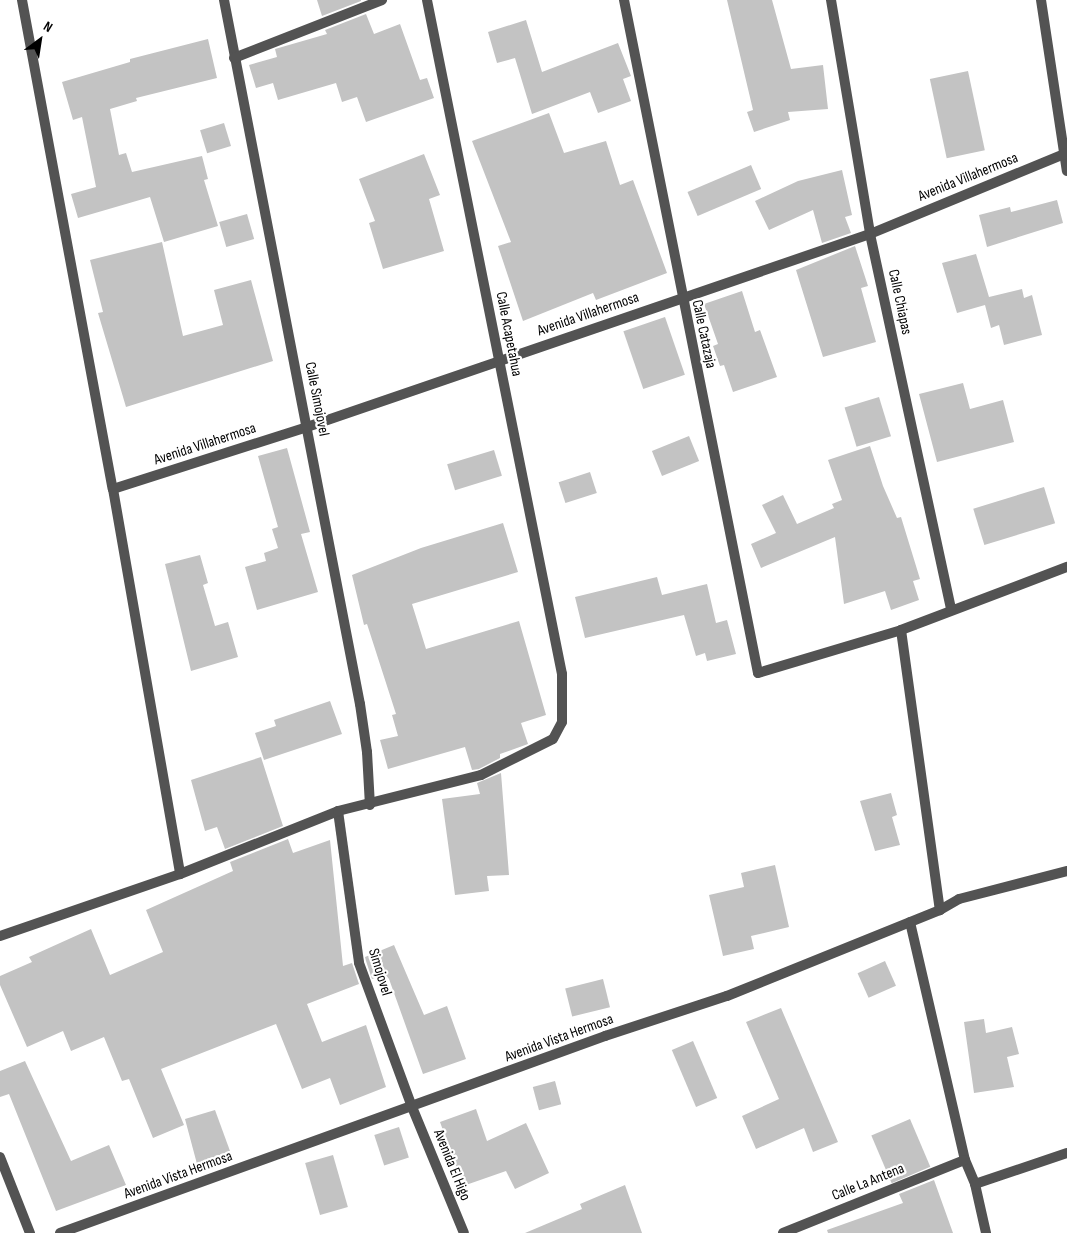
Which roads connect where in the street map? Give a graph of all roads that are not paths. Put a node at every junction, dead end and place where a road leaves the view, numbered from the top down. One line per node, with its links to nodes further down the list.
1 (22, 0): 15 (street)
2 (224, 0): 8 (street, Calle Simojovel)
3 (382, 0): 8 (street)
4 (427, 0): 13 (street, Calle Acapetahua)
5 (624, 0): 12 (street, Calle Catazaja)
6 (831, 0): 11 (street, Calle Chiapas)
7 (1041, 0): 9 (street)
8 (234, 58): 14 (street, Calle Simojovel)
9 (1065, 154): 10 (street); 11 (street, Avenida Villahermosa)
10 (1067, 171)
11 (870, 234): 12 (street, Avenida Villahermosa); 17 (street, Calle Chiapas)
12 (681, 298): 13 (street, Avenida Villahermosa); 18 (street, Calle Catazaja)
13 (499, 359): 14 (street, Avenida Villahermosa); 19 (street, Calle Acapetahua)
14 (307, 427): 15 (street, Avenida Villahermosa); 19 (street, Calle Simojovel)
15 (114, 488): 22 (street)
16 (1067, 567): 17 (street)
17 (951, 609): 18 (street)
18 (901, 630): 23 (street)
19 (370, 805): 20 (street, Calle Acapetahua)
20 (338, 811): 22 (street, Calle Acapetahua); 26 (street, Simojovel)
21 (1067, 871): 23 (street, Avenida Vista Hermosa)
22 (180, 874): 25 (street, Calle Acapetahua)
23 (940, 910): 24 (street, Avenida Vista Hermosa)
24 (910, 922): 26 (street, Avenida Vista Hermosa); 29 (street)
25 (0, 936)
26 (412, 1108): 32 (street, Avenida Vista Hermosa); 33 (street, Avenida El Higo)
27 (1067, 1153): 30 (street)
28 (0, 1157): 31 (street)
29 (965, 1160): 30 (street); 34 (street, Calle La Antena)
30 (975, 1184): 35 (street)
31 (30, 1233)
32 (60, 1233)
33 (464, 1233)
34 (783, 1233)
35 (986, 1233)

